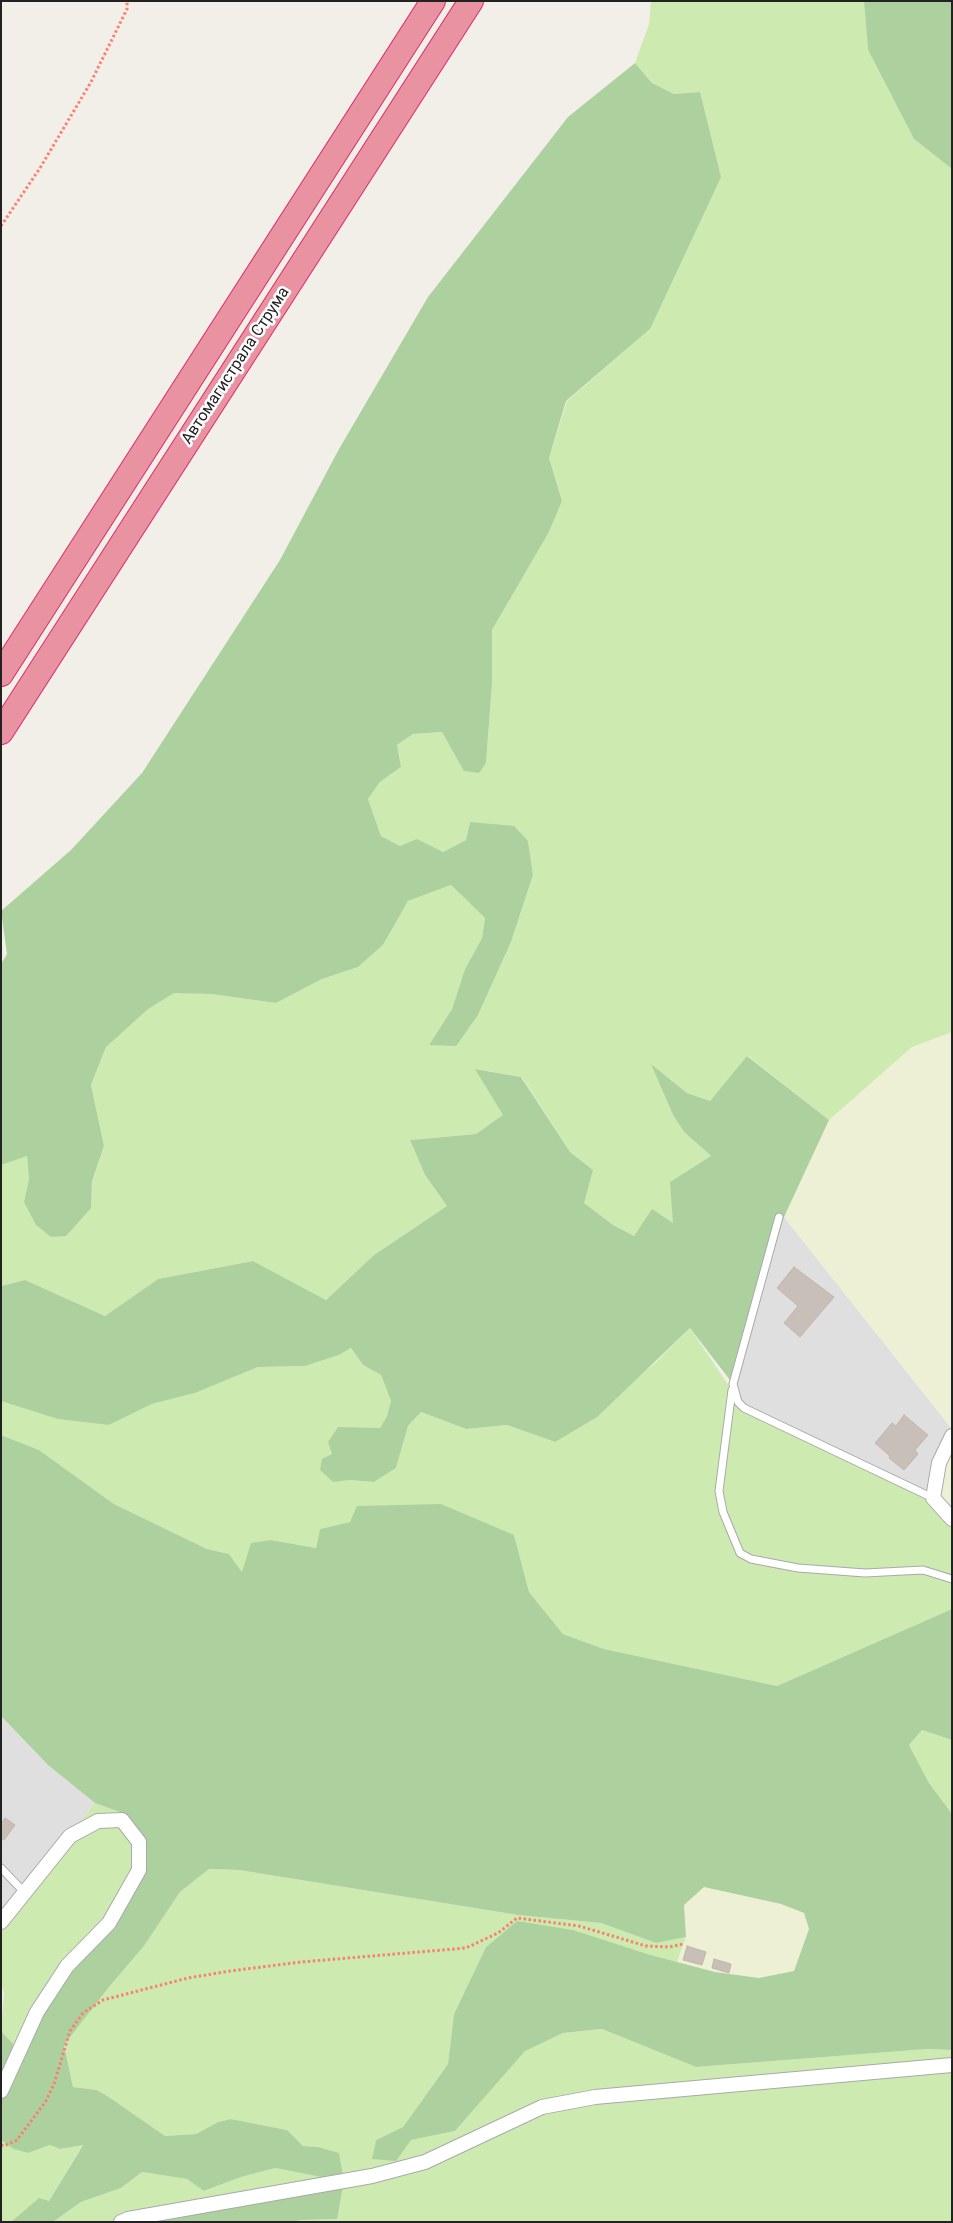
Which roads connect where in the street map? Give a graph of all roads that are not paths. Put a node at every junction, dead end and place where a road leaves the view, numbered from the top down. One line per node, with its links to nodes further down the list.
1 (433, 1): 3 (highway, Автомагистрала Струма)
2 (471, 1): 4 (highway, Автомагистрала Струма)
3 (1, 674)
4 (1, 732)
5 (779, 1217): 6 (lane)
6 (733, 1384): 8 (lane); 10 (lane)
7 (952, 1436): 8 (street)
8 (933, 1498): 9 (street)
9 (952, 1518)
10 (952, 1579)
11 (1, 1868): 12 (lane)
12 (24, 1893): 13 (street); 15 (street)
13 (1, 1922)
14 (952, 2065): 16 (street)
15 (1, 2092)
16 (121, 2222)

